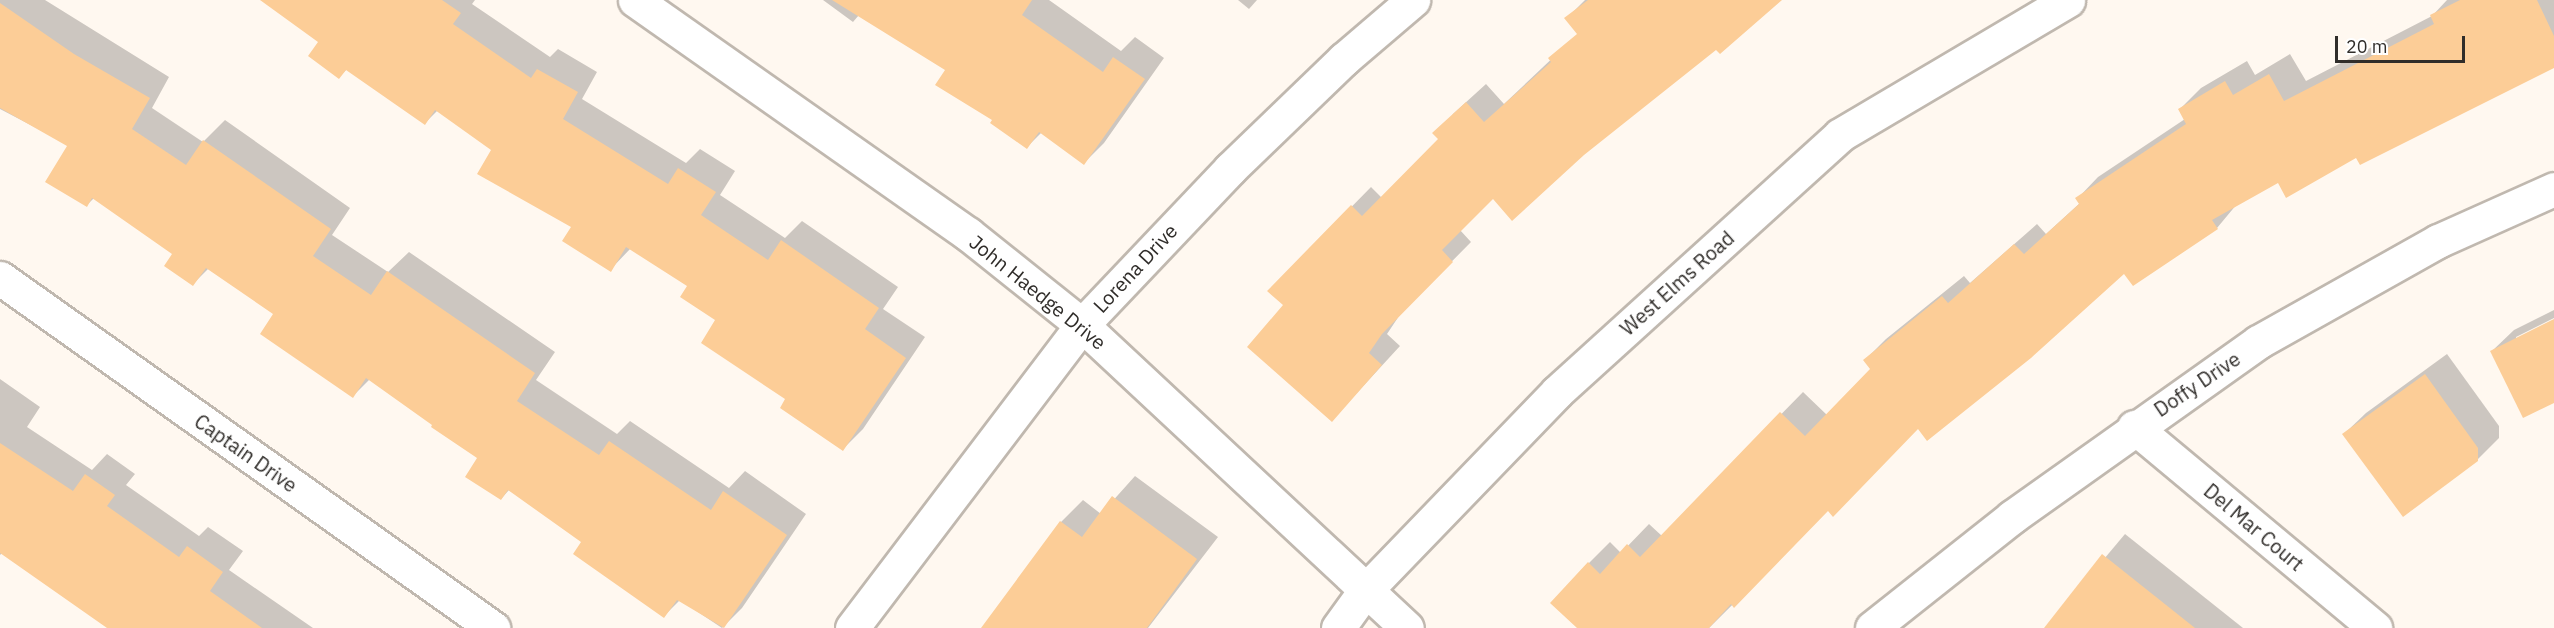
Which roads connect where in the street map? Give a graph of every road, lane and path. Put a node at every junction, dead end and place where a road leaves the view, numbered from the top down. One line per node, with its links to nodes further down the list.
1 (635, 0): 6 (street, John Haedge Drive)
2 (1413, 0): 6 (street, Lorena Drive)
3 (2068, 0): 8 (street, West Elms Road)
4 (2554, 189): 7 (street, Doffy Drive)
5 (0, 278): 9 (street, Captain Drive)
6 (1082, 325): 8 (street, John Haedge Drive); 10 (street, Lorena Drive)
7 (2134, 427): 13 (street, Doffy Drive); 14 (street, Del Mar Court)
8 (1364, 592): 11 (street, West Elms Road); 12 (street, John Haedge Drive)
9 (493, 628)
10 (852, 628)
11 (1338, 628)
12 (1407, 628)
13 (1872, 628)
14 (2375, 628)

